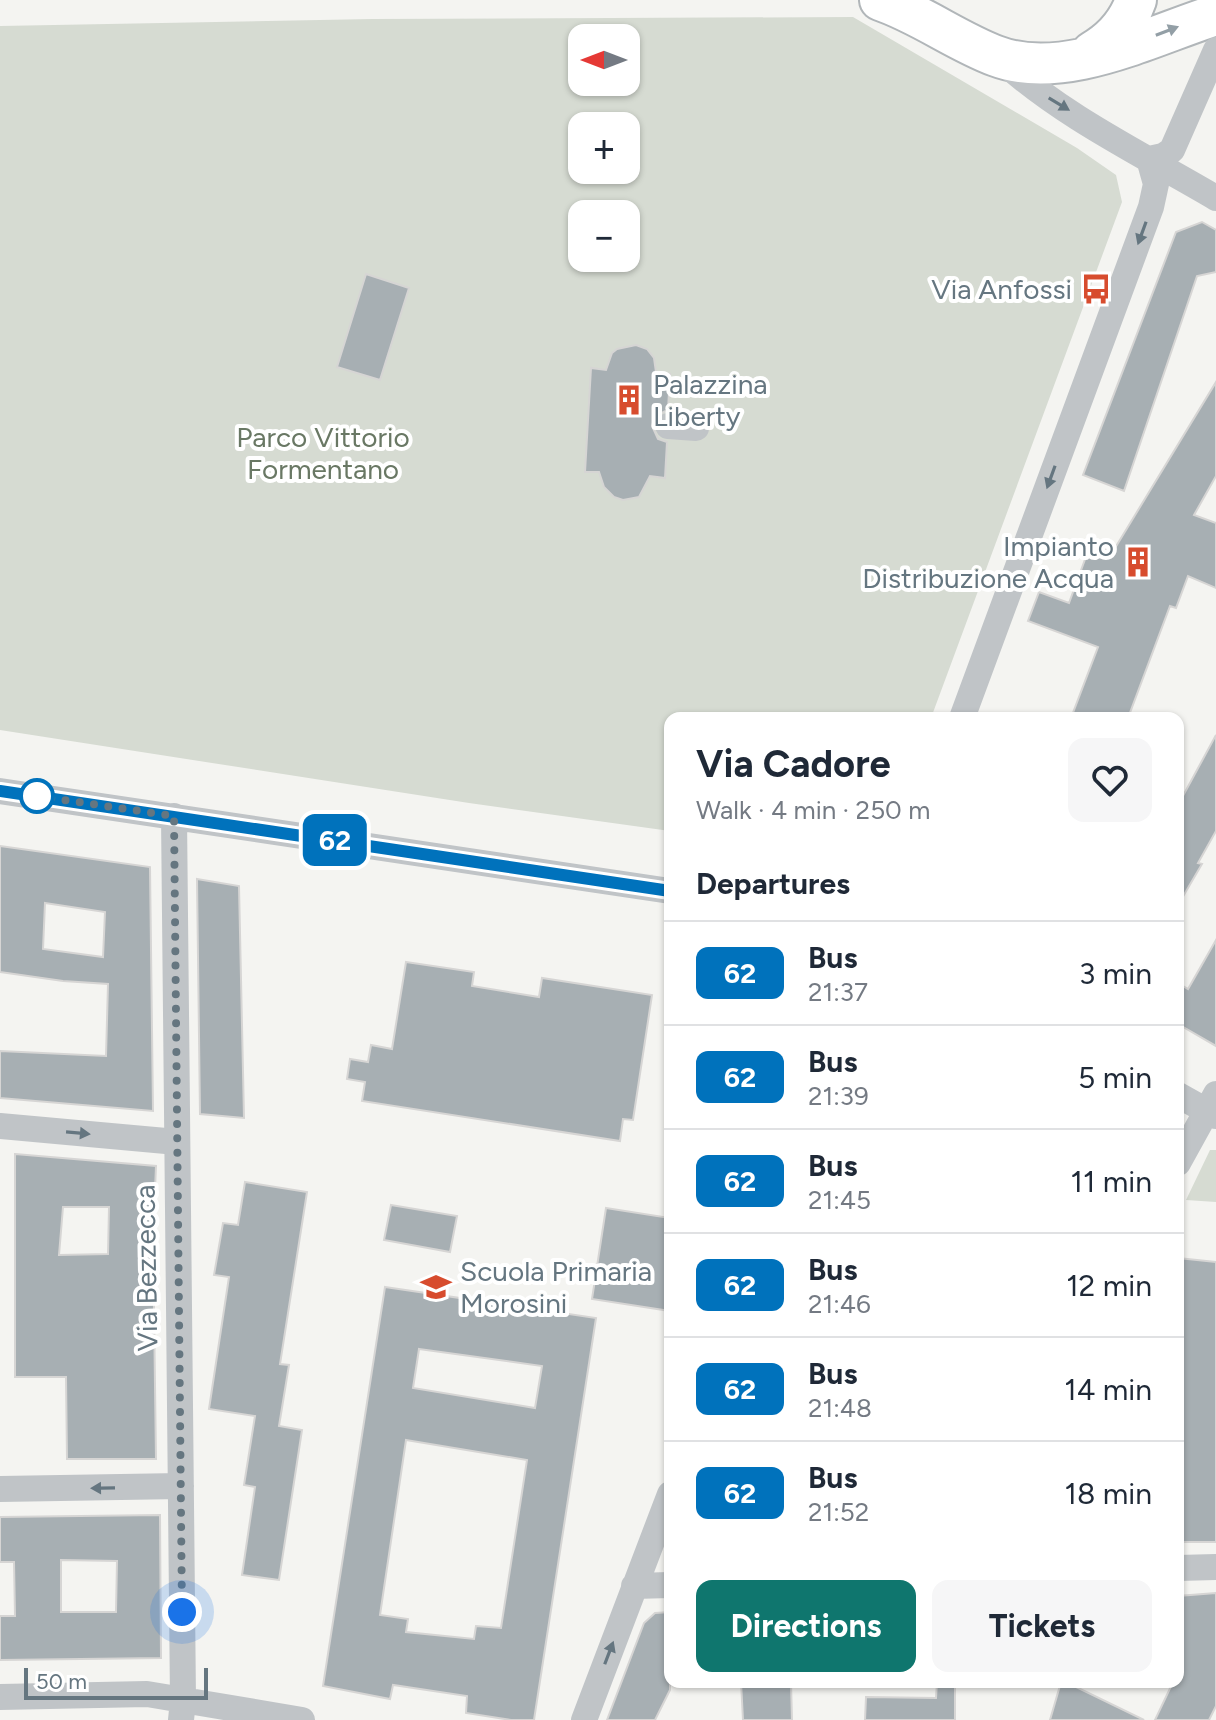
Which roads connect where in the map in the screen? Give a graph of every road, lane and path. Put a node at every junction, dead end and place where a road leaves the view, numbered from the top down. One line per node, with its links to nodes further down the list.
1 (1136, 0): 6 (main road)
2 (905, 7): 5 (main road)
3 (1216, 15): 6 (main road, one-way to 3)
4 (1216, 50): 7 (street)
5 (997, 57): 6 (main road); 7 (street, one-way to 7)
6 (1066, 61)
7 (1149, 159): 8 (street); 11 (street, one-way to 11)
8 (1216, 198)
9 (668, 426): 10 (street)
10 (696, 428)
11 (964, 712)
12 (0, 791): 13 (street)
13 (174, 816): 14 (street); 18 (street, Via Bezzecca)
14 (664, 890)
15 (1184, 1097): 16 (street)
16 (1213, 1107): 19 (street)
17 (0, 1126): 18 (street, one-way to 18)
18 (177, 1142): 20 (street, Via Bezzecca)
19 (1184, 1153)
20 (181, 1486): 21 (street, one-way to 21); 28 (street, Via Bezzecca)
21 (0, 1489)
22 (664, 1509): 26 (street)
23 (1216, 1567): 24 (street)
24 (1184, 1568)
25 (664, 1585): 26 (street)
26 (634, 1586): 30 (street, one-way to 26)
27 (0, 1697): 28 (street)
28 (182, 1710): 29 (street)
29 (302, 1720)
30 (584, 1720)

